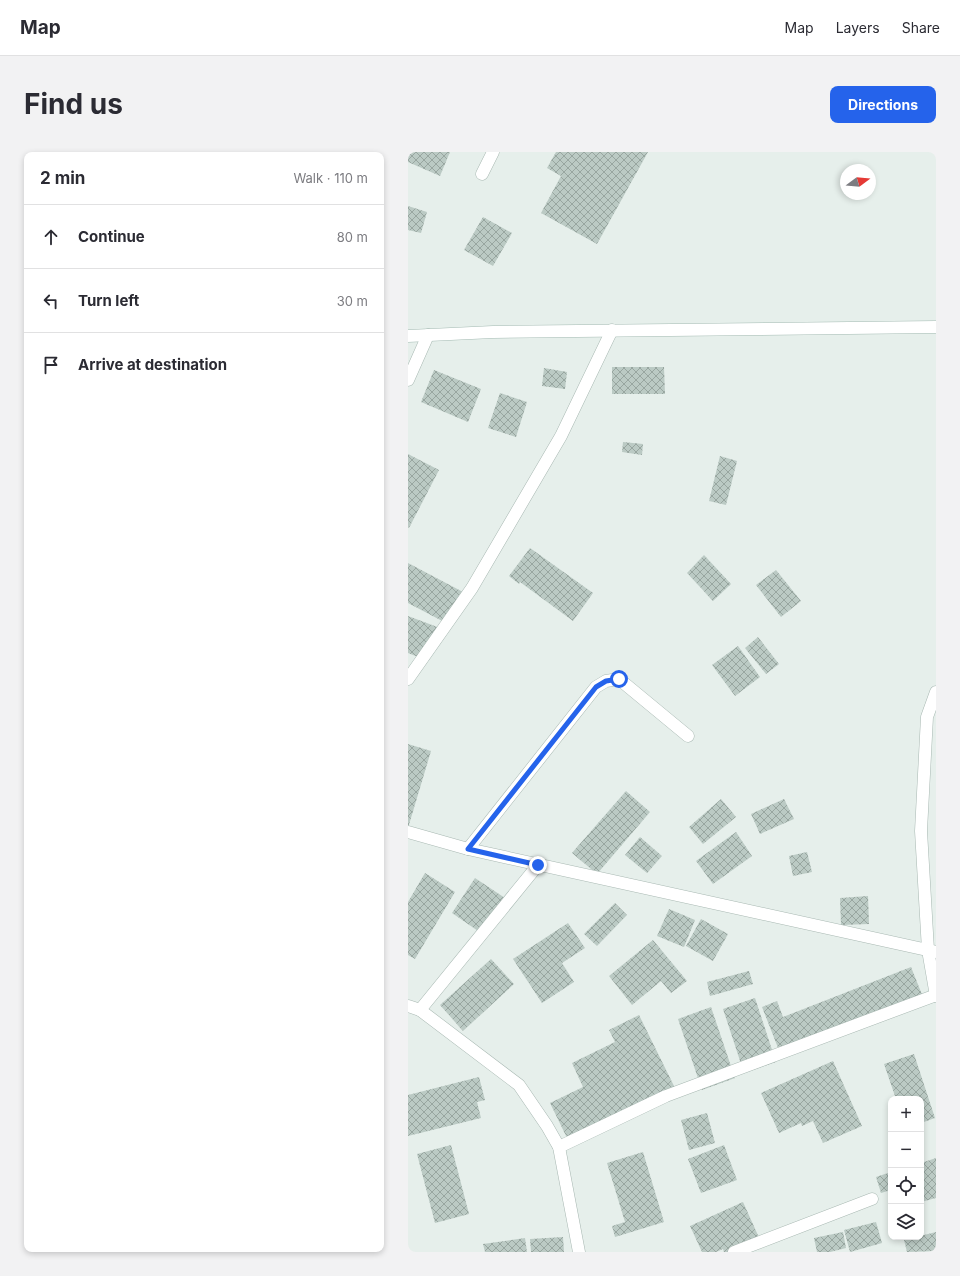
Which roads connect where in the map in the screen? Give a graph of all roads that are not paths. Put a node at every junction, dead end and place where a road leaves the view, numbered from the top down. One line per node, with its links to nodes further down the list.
1 (493, 152): 2 (street)
2 (482, 174)
3 (936, 327): 4 (street)
4 (612, 330): 5 (street); 8 (street)
5 (428, 335): 6 (street); 7 (street)
6 (408, 336)
7 (408, 380)
8 (408, 679)
9 (936, 692): 14 (street)
10 (688, 736): 12 (street)
11 (408, 832): 12 (street)
12 (468, 849): 13 (street)
13 (538, 865): 14 (street); 17 (street)
14 (932, 951): 15 (street)
15 (936, 995): 18 (street)
16 (408, 1006): 17 (street)
17 (420, 1010): 18 (street)
18 (559, 1147): 20 (street)
19 (872, 1198): 21 (street)
20 (579, 1252)
21 (734, 1252)

